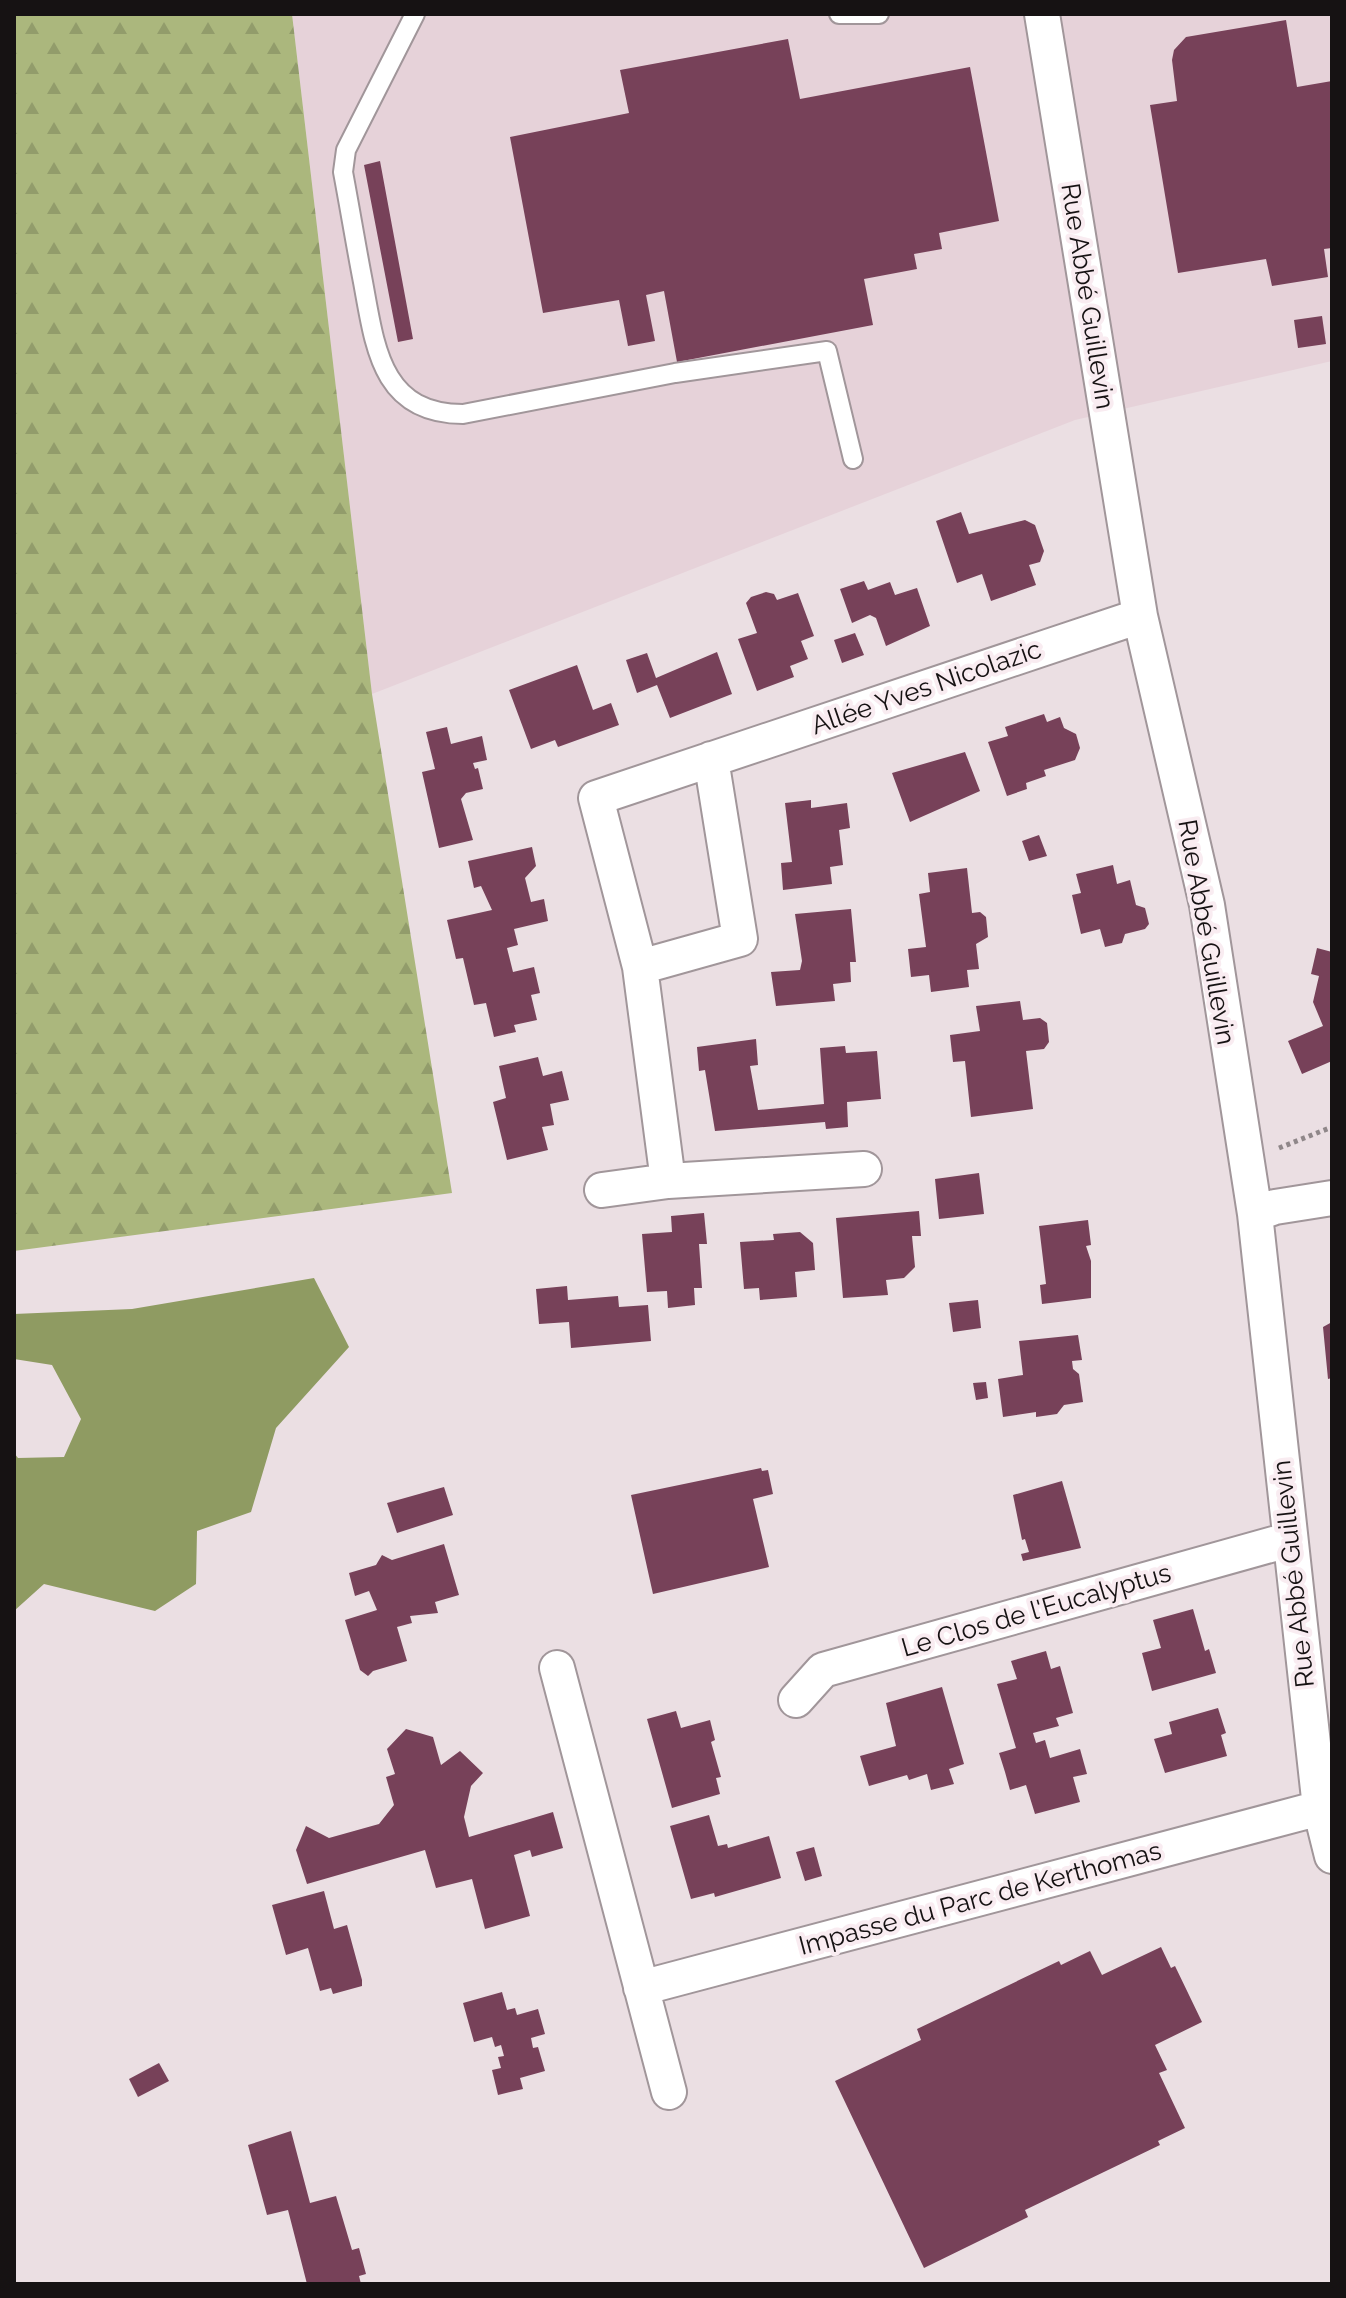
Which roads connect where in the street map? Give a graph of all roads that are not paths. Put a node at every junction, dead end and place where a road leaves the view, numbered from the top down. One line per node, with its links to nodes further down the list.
1 (415, 14): 5 (lane)
2 (839, 14): 3 (lane)
3 (879, 14)
4 (1042, 14): 6 (street, Rue Abbé Guillevin)
5 (853, 459)
6 (1140, 616): 7 (street, Allée Yves Nicolazic); 13 (street, Rue Abbé Guillevin)
7 (711, 759): 8 (street); 8 (street, Allée Yves Nicolazic)
8 (640, 967): 10 (street)
9 (864, 1169): 10 (street)
10 (668, 1181): 11 (street)
11 (602, 1190)
12 (1332, 1198): 13 (street)
13 (1255, 1214): 14 (street, Rue Abbé Guillevin)
14 (1288, 1540): 16 (street, Le Clos de l'Eucalyptus); 17 (street, Rue Abbé Guillevin)
15 (557, 1668): 19 (street)
16 (796, 1700)
17 (1320, 1808): 18 (street, Rue Abbé Guillevin); 19 (street, Impasse du Parc de Kerthomas)
18 (1332, 1856)
19 (641, 1988): 20 (street)
20 (669, 2092)

